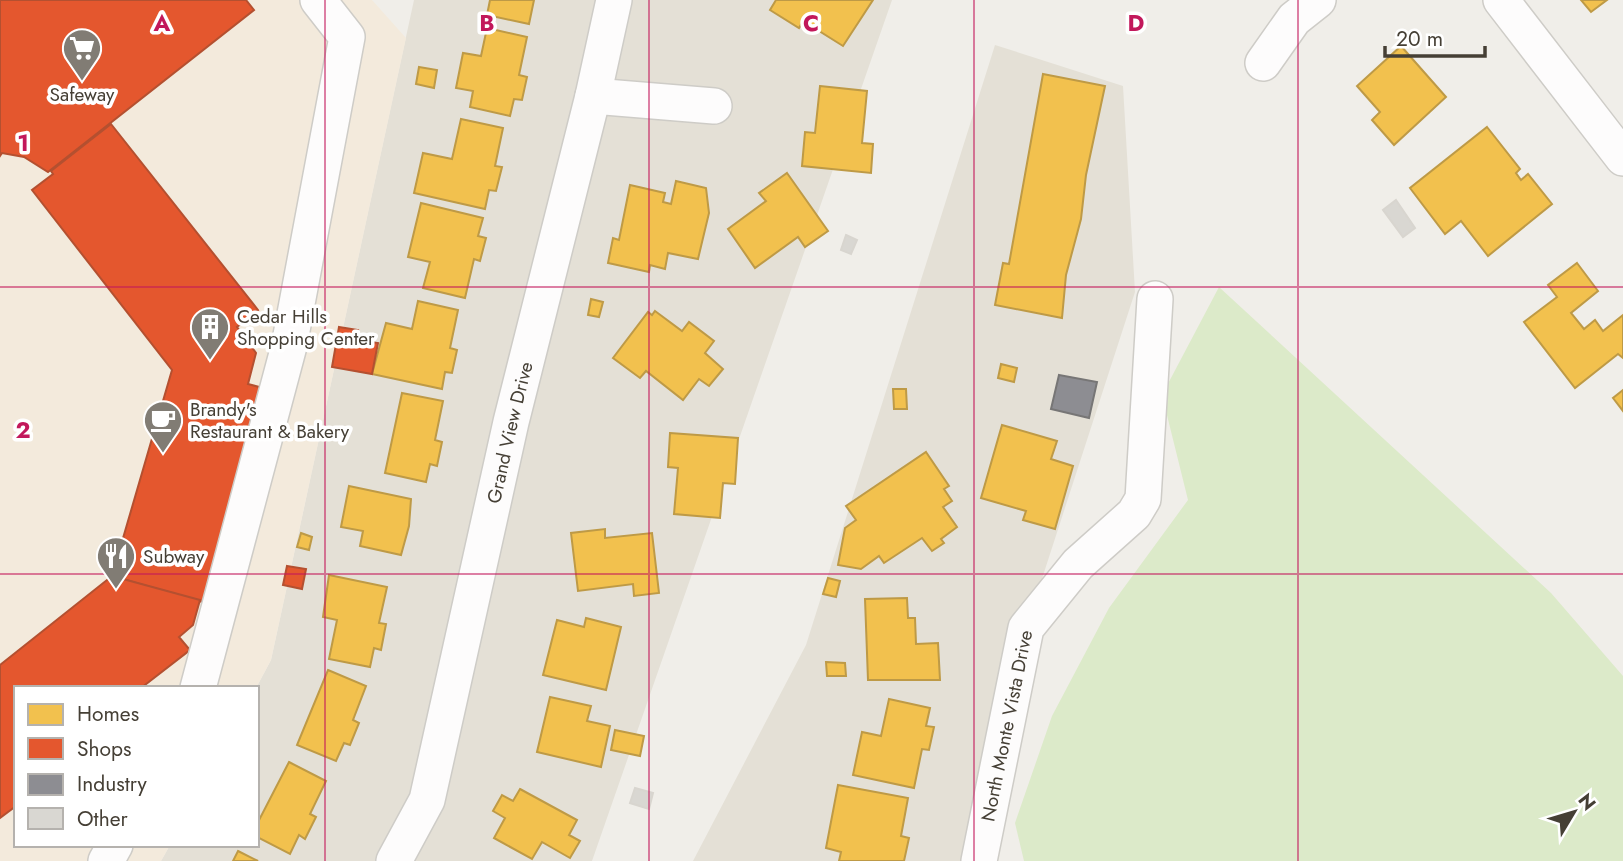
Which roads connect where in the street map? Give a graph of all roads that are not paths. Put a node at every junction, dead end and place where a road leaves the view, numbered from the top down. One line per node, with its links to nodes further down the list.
1 (318, 0): 10 (street)
2 (614, 0): 6 (street, Grand View Drive)
3 (1318, 0): 5 (street)
4 (1501, 0): 8 (street)
5 (1263, 63)
6 (593, 96): 7 (street); 11 (street, Grand View Drive)
7 (714, 106)
8 (1623, 158)
9 (1155, 299): 12 (street, North Monte Vista Drive)
10 (199, 686)
11 (394, 861)
12 (979, 861)

